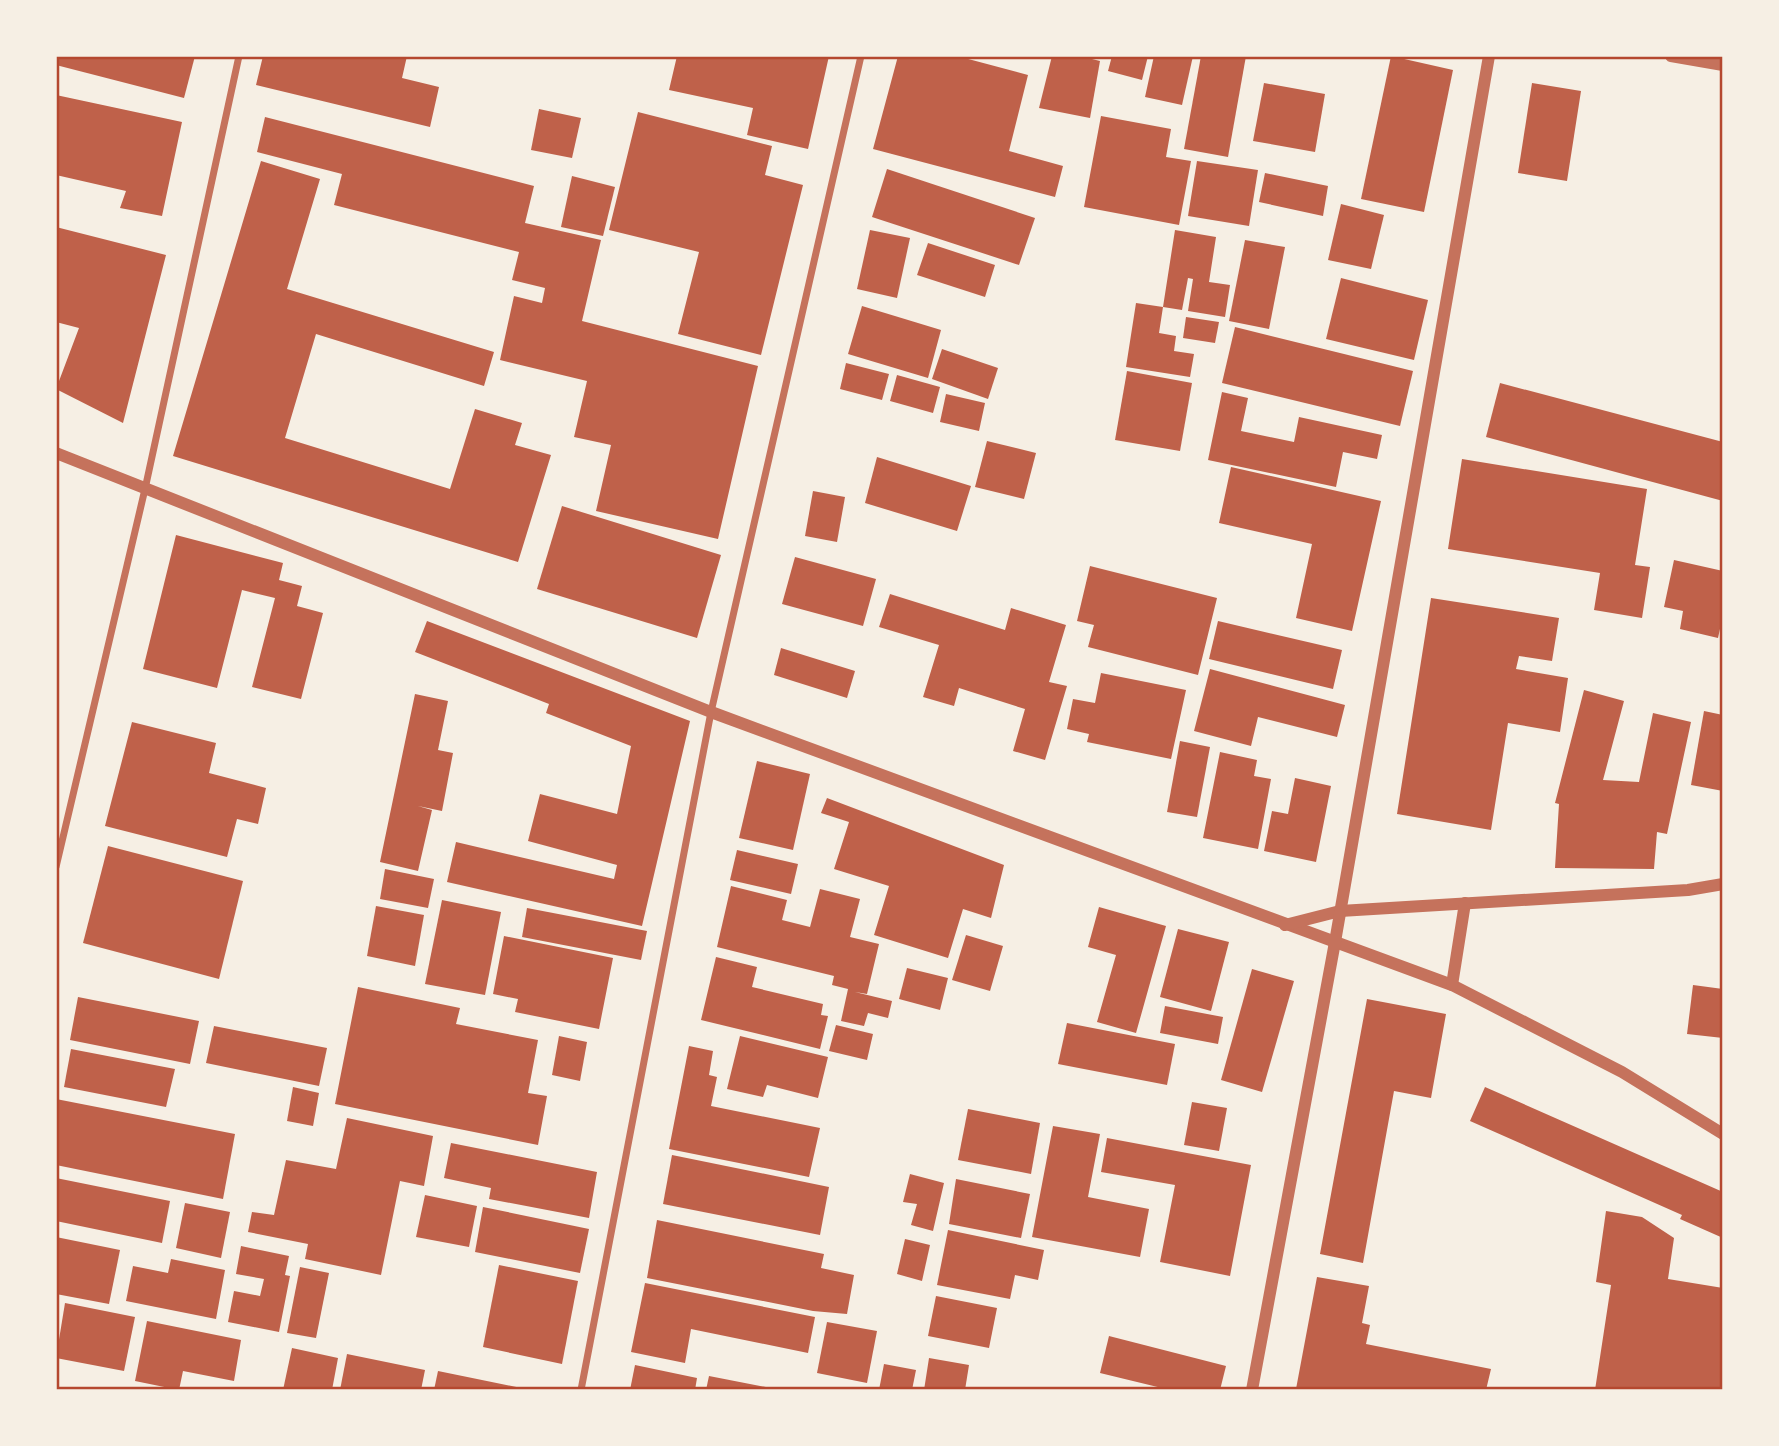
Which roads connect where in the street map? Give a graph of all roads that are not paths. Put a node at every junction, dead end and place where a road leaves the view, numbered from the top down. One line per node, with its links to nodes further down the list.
1 (239, 56): 7 (street)
2 (861, 56): 8 (street)
3 (1489, 56): 12 (street)
4 (1671, 56): 5 (street)
5 (1723, 65)
6 (56, 453): 7 (street)
7 (145, 489): 8 (street); 9 (street)
8 (711, 712): 13 (street); 17 (street)
9 (56, 867)
10 (1723, 884): 11 (street)
11 (1465, 903): 12 (street); 15 (street)
12 (1340, 911): 13 (street); 14 (street)
13 (1285, 925): 14 (street)
14 (1335, 943): 15 (street); 18 (street)
15 (1452, 985): 16 (street)
16 (1723, 1134)
17 (581, 1390)
18 (1252, 1390)

